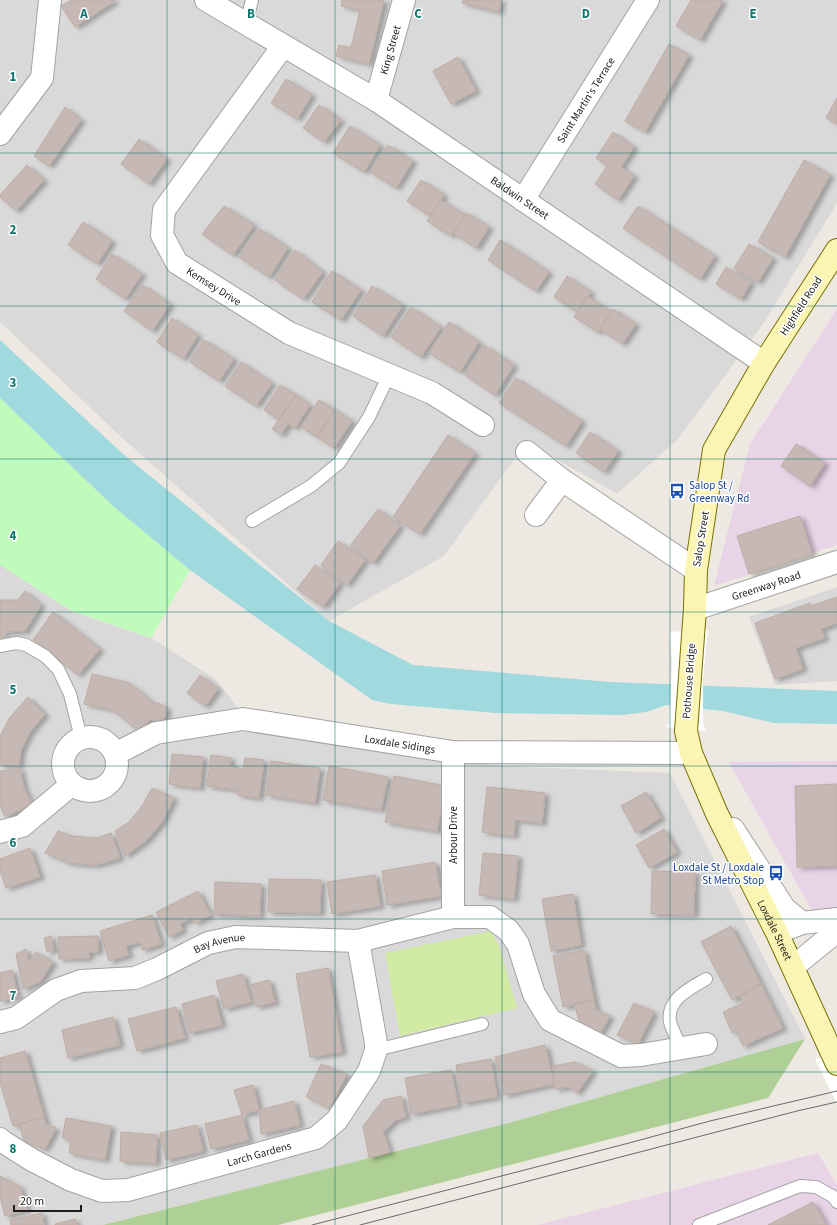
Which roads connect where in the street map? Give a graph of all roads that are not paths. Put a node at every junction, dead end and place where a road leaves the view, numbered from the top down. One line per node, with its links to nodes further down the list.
1 (50, 0): 9 (street)
2 (206, 0): 6 (street, Baldwin Street)
3 (252, 0): 6 (lane)
4 (404, 0): 8 (street, King Street)
5 (648, 0): 10 (street, Saint Martin's Terrace)
6 (246, 24): 7 (street, Baldwin Street)
7 (277, 43): 8 (street, Baldwin Street); 13 (street, Kemsey Drive)
8 (376, 100): 10 (street, Baldwin Street)
9 (0, 134)
10 (523, 200): 12 (street, Baldwin Street)
11 (837, 250): 12 (main road, Highfield Road)
12 (764, 363): 20 (main road, Salop Street)
13 (389, 375): 14 (street, Kemsey Drive); 18 (lane)
14 (483, 425)
15 (527, 452): 16 (street)
16 (562, 480): 17 (street); 20 (street)
17 (536, 515)
18 (252, 521)
19 (837, 562): 21 (street, Greenway Road)
20 (696, 570): 21 (main road, Salop Street)
21 (694, 609): 25 (main road, Pothouse Bridge)
22 (0, 646): 23 (lane)
23 (82, 738): 26 (street); 27 (street)
24 (452, 752): 25 (street, Loxdale Sidings); 26 (street, Loxdale Sidings); 30 (street, Arbour Drive)
25 (691, 753): 28 (main road, Loxdale Street)
26 (116, 754): 27 (street)
27 (71, 785): 29 (street)
28 (707, 790): 32 (street); 34 (main road, Loxdale Street)
29 (0, 832)
30 (453, 917): 35 (street, Bay Avenue); 41 (street, Bay Avenue)
31 (837, 919): 32 (street)
32 (802, 923): 34 (street)
33 (837, 930): 36 (street)
34 (777, 933): 36 (main road, Loxdale Street)
35 (358, 941): 38 (street, Bay Avenue); 42 (street, Larch Gardens)
36 (793, 967): 43 (main road, Loxdale Street)
37 (706, 979): 41 (lane)
38 (0, 1022)
39 (482, 1024): 42 (lane)
40 (706, 1044): 41 (street, Bay Avenue)
41 (681, 1048)
42 (376, 1050): 44 (street, Larch Gardens)
43 (835, 1060)
44 (0, 1139)
45 (837, 1202): 46 (lane)
46 (699, 1225)

